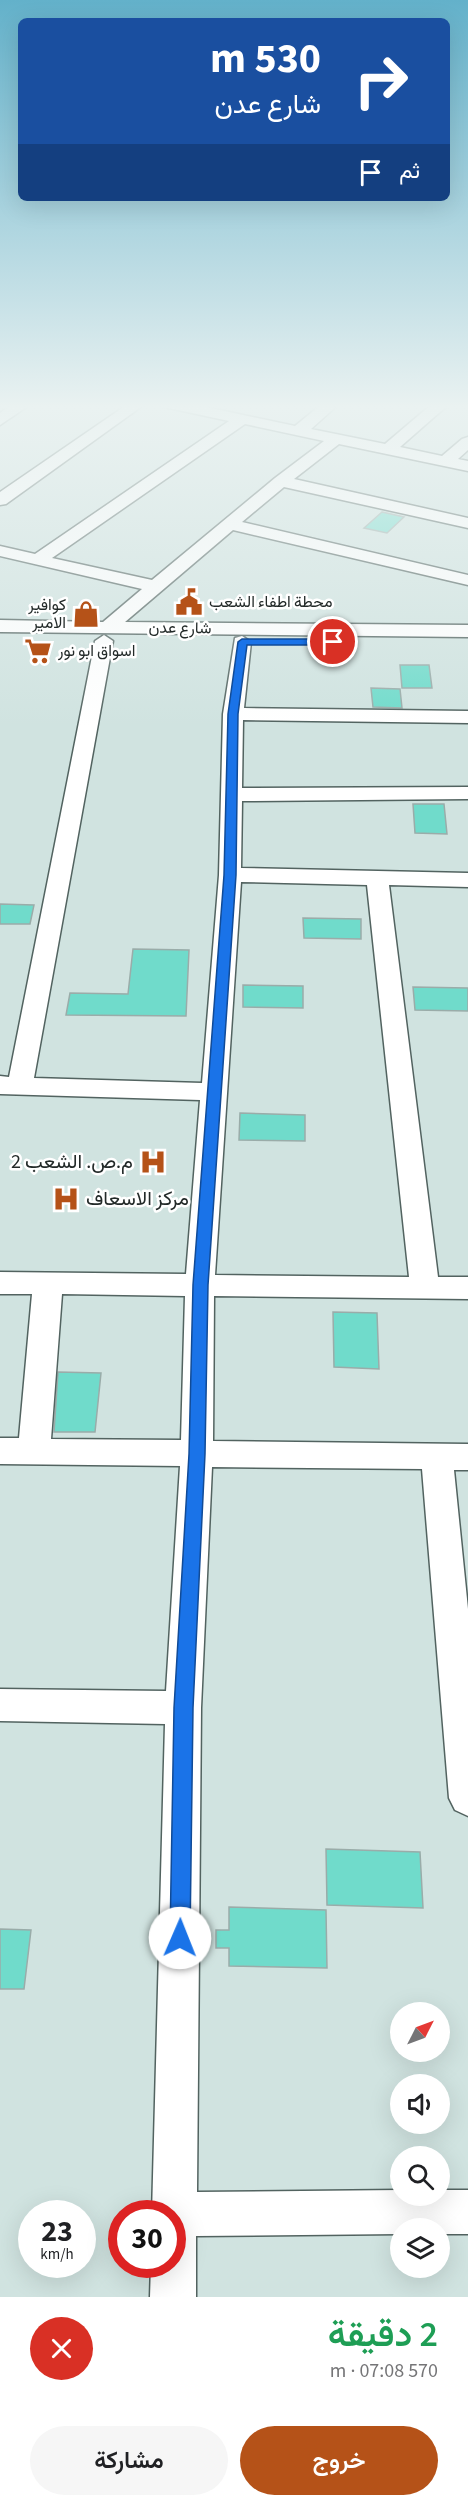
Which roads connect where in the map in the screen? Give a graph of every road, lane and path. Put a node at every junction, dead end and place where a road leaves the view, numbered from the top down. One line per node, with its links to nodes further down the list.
1 (109, 511): 7 (street)
2 (247, 511): 5 (street)
3 (415, 511): 4 (street)
4 (468, 523)
5 (232, 525): 8 (street); 9 (street)
6 (0, 552): 7 (street)
7 (37, 561): 9 (street)
8 (468, 580)
9 (157, 587): 12 (street)
10 (0, 626): 12 (street, شارع عدن)
11 (468, 631): 13 (street, شارع عدن)
12 (106, 634): 13 (street, شارع عدن); 14 (street, شارع عدن); 24 (street)
13 (202, 635): 15 (street, شارع عدن)
14 (0, 640)
15 (242, 642): 16 (street, شارع عدن); 17 (street)
16 (468, 642)
17 (233, 714): 18 (street); 20 (street)
18 (468, 717)
19 (468, 793): 20 (street)
20 (231, 795): 21 (street)
21 (230, 875): 22 (street); 25 (street)
22 (377, 877): 23 (street); 29 (street)
23 (468, 880)
24 (10, 1085): 25 (street)
25 (212, 1092): 28 (street)
26 (0, 1282): 27 (street)
27 (48, 1283): 28 (street); 32 (street)
28 (200, 1285): 29 (street); 33 (street)
29 (425, 1288): 30 (street)
30 (468, 1288)
31 (0, 1451): 32 (street)
32 (34, 1452): 33 (street)
33 (197, 1454): 34 (street); 36 (street)
34 (452, 1456): 37 (street)
35 (0, 1705): 36 (street)
36 (183, 1708): 38 (street)
37 (468, 1798)
38 (176, 2200)
39 (468, 2212): 40 (street)
40 (186, 2214)
41 (174, 2278): 42 (street)
42 (173, 2297)

